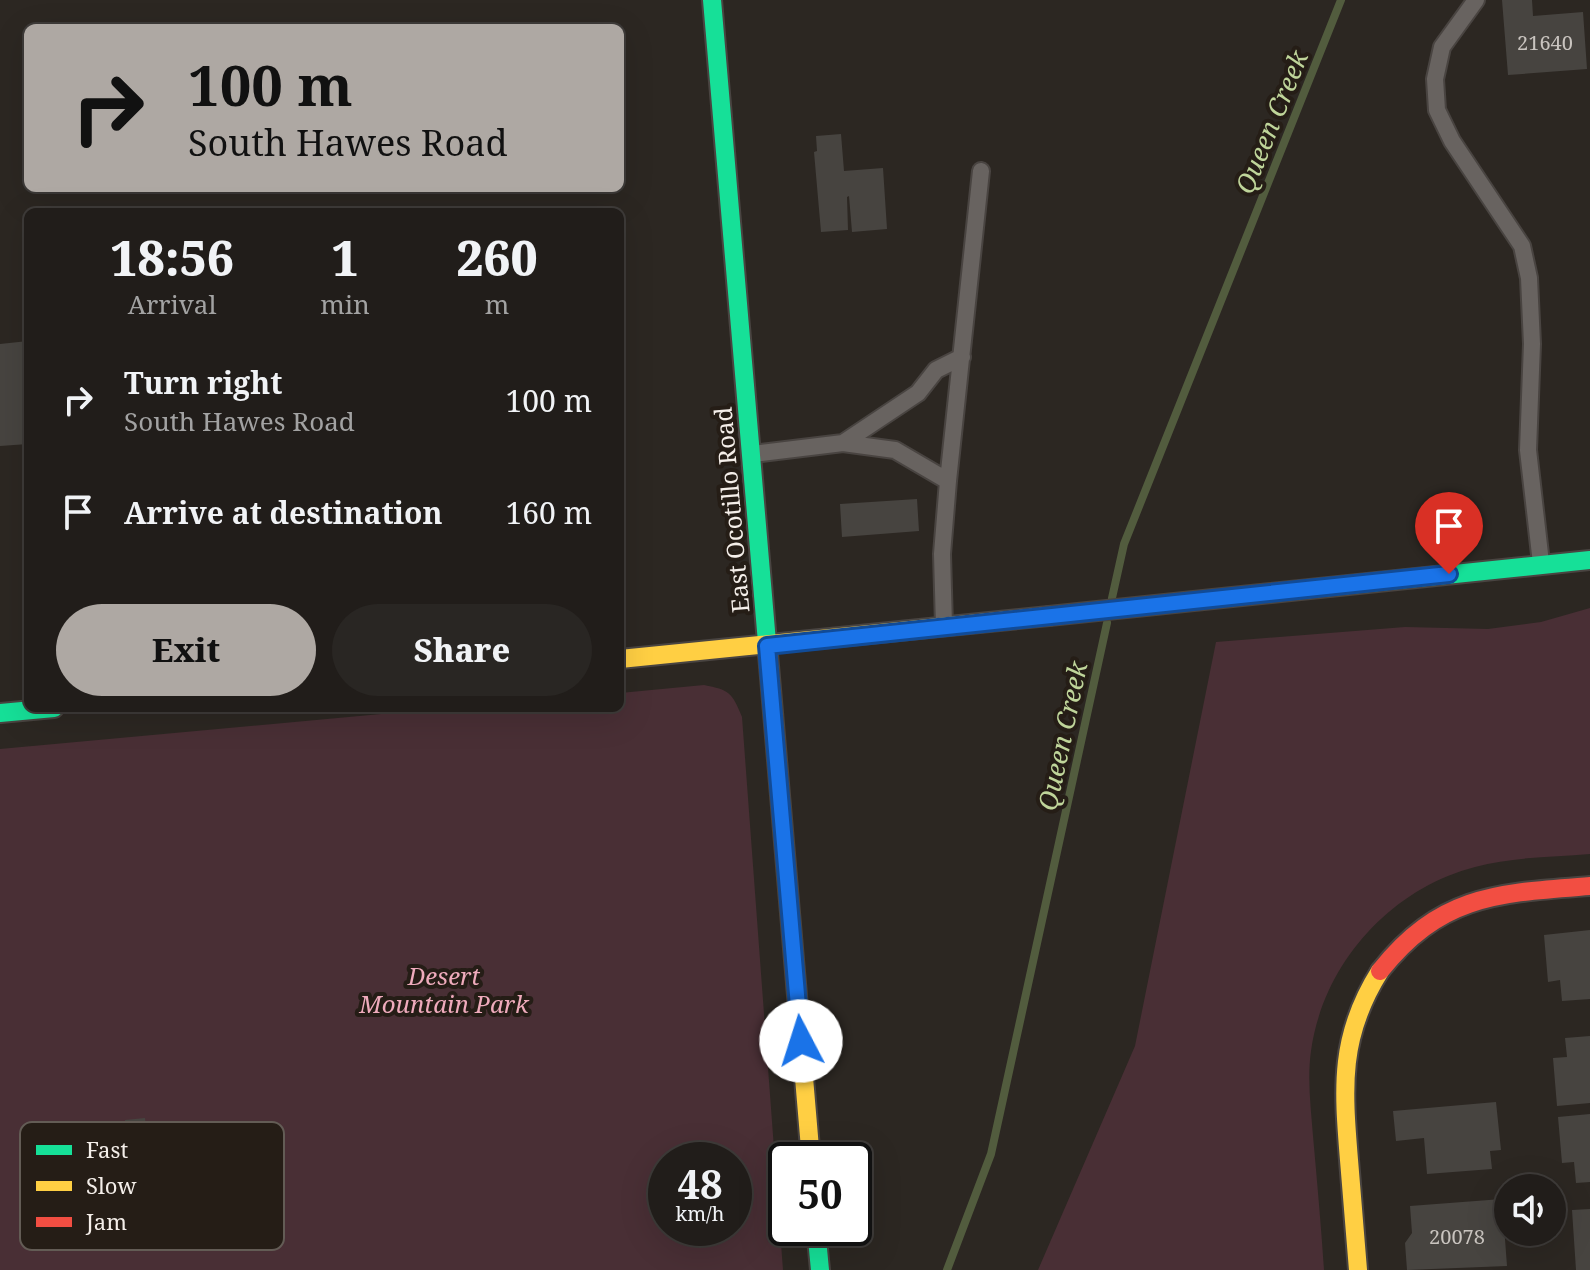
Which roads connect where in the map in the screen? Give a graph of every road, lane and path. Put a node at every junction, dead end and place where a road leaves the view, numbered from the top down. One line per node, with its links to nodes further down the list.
1 (712, 0): 6 (main road, East Ocotillo Road)
2 (1476, 0): 9 (lane)
3 (981, 171): 4 (lane)
4 (962, 357): 5 (lane); 7 (lane)
5 (843, 443): 6 (lane); 7 (lane)
6 (751, 454): 11 (main road, East Ocotillo Road)
7 (948, 481): 10 (lane)
8 (1590, 560): 9 (main road)
9 (1542, 565): 10 (main road)
10 (944, 628): 11 (main road)
11 (767, 646): 12 (main road); 16 (main road, East Ocotillo Road)
12 (624, 659)
13 (24, 711): 14 (main road)
14 (0, 713)
15 (1590, 886): 19 (main road)
16 (809, 1142)
17 (818, 1246): 18 (main road)
18 (820, 1270)
19 (1358, 1270)

